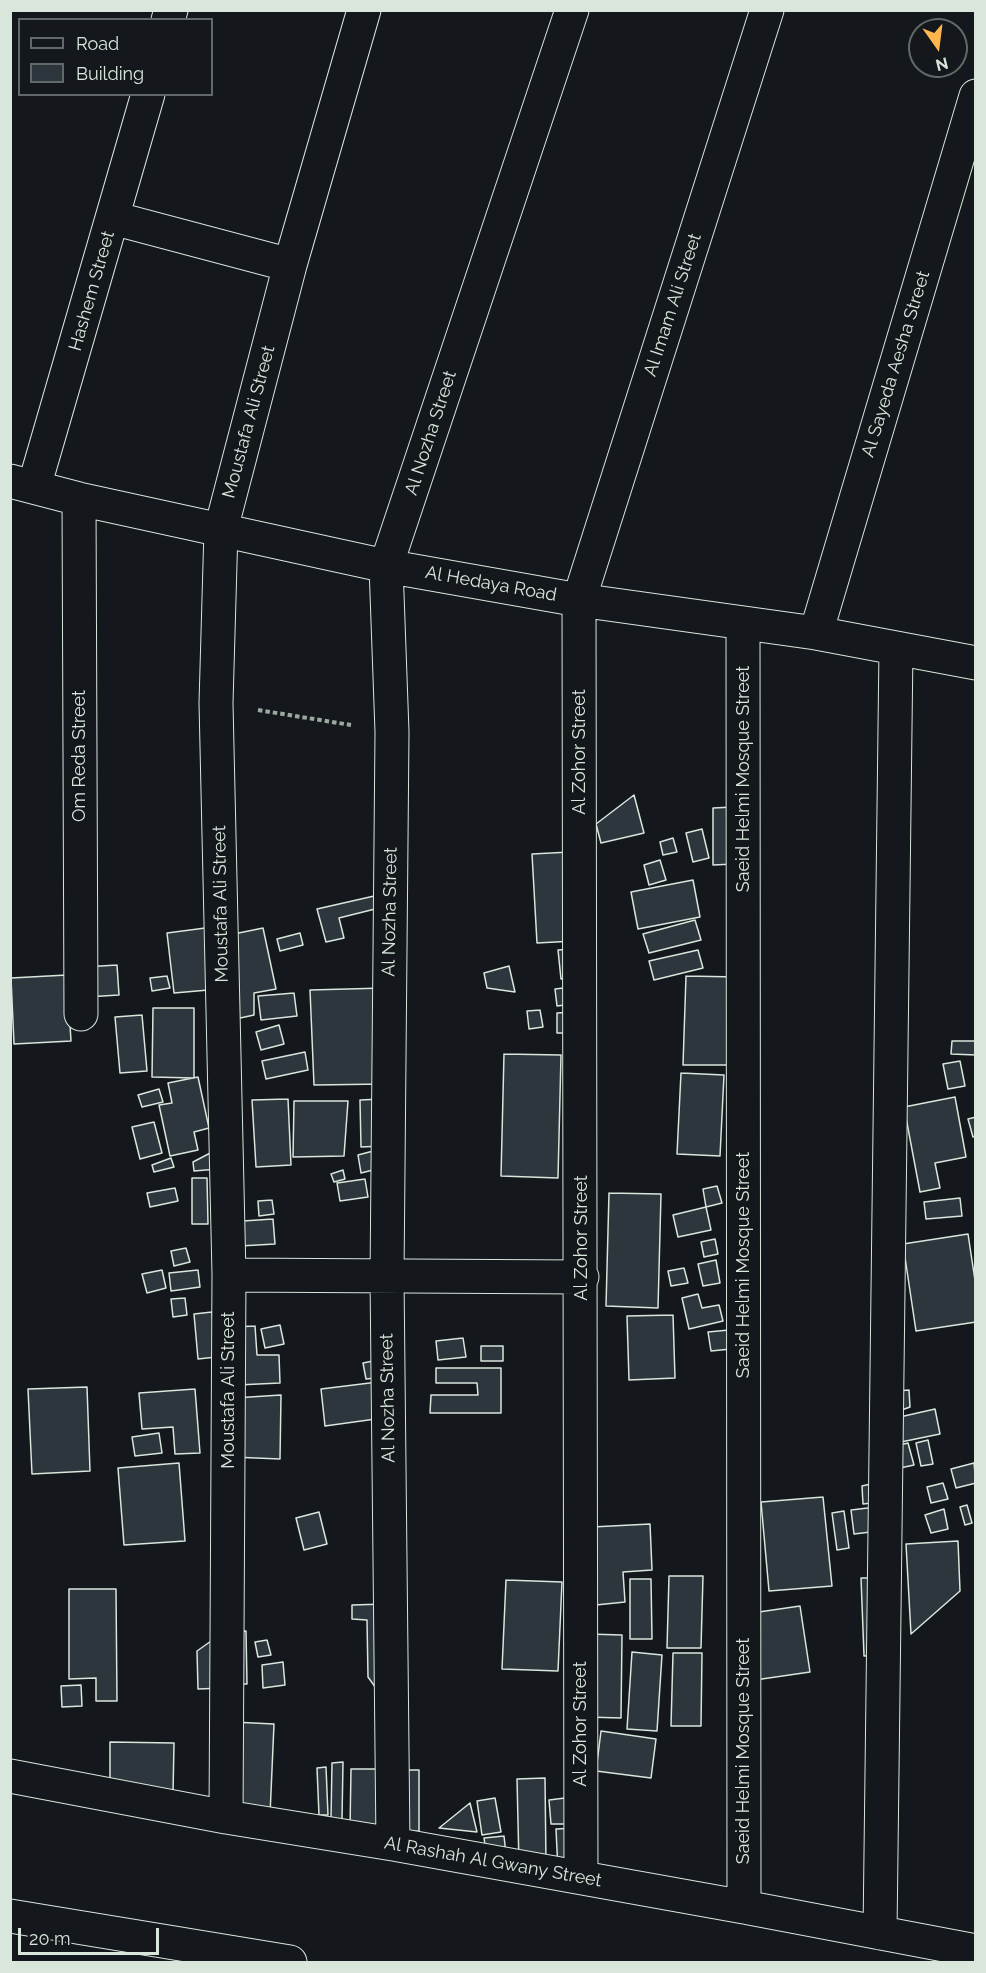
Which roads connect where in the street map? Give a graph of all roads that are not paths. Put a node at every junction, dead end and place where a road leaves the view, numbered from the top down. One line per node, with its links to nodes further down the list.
1 (364, 10): 7 (street, Moustafa Ali Street)
2 (572, 10): 11 (street, Al Nozha Street)
3 (767, 10): 12 (street, Al Imam Ali Street)
4 (146, 96): 6 (street, Hashem Street)
5 (975, 96): 14 (street, Al Sayeda Aesha Street)
6 (114, 218): 7 (street); 8 (street, Hashem Street)
7 (290, 265): 10 (street, Moustafa Ali Street)
8 (22, 484): 9 (street, Al Hedaya Road)
9 (79, 499): 10 (street, Al Hedaya Road); 17 (street, Om Reda Street)
10 (221, 529): 11 (street, Al Hedaya Road); 18 (street, Moustafa Ali Street)
11 (386, 566): 12 (street, Al Hedaya Road); 19 (street, Al Nozha Street)
12 (579, 600): 13 (street, Al Hedaya Road); 20 (street, Al Zohor Street)
13 (744, 623): 14 (street, Al Hedaya Road); 25 (street, Saeid Helmi Mosque Street)
14 (816, 633): 15 (street, Al Hedaya Road)
15 (896, 648): 16 (street, Al Hedaya Road); 27 (street)
16 (975, 663)
17 (81, 1014)
18 (230, 1275): 19 (street); 22 (street, Moustafa Ali Street)
19 (387, 1277): 20 (street); 23 (street, Al Nozha Street)
20 (582, 1277): 24 (street, Al Zohor Street)
21 (10, 1776): 22 (street, Al Rashah Al Gwany Street)
22 (226, 1817): 23 (street, Al Rashah Al Gwany Street)
23 (393, 1844): 24 (street, Al Rashah Al Gwany Street)
24 (581, 1877): 25 (street, Al Rashah Al Gwany Street)
25 (744, 1906): 27 (street, Al Rashah Al Gwany Street)
26 (10, 1917): 29 (street)
27 (880, 1933): 28 (street, Al Rashah Al Gwany Street)
28 (975, 1951)
29 (290, 1962)

